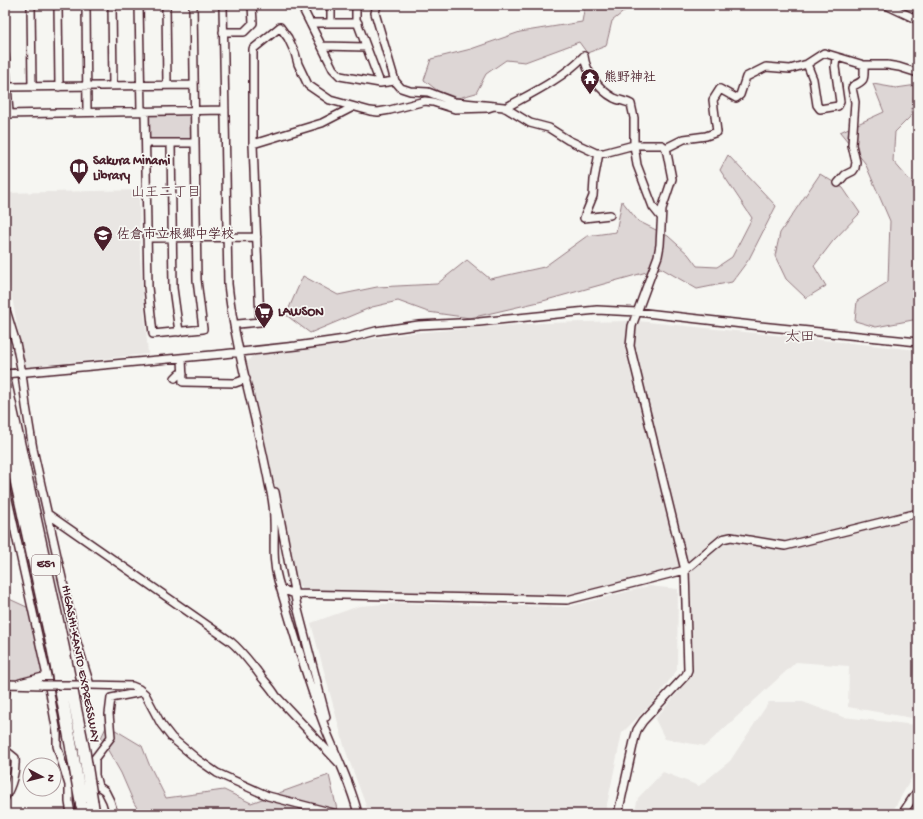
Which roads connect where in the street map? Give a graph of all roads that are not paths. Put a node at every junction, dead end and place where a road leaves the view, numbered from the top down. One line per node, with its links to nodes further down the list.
1 (31, 5): 34 (street)
2 (58, 5): 35 (street)
3 (86, 5): 32 (street)
4 (112, 5): 33 (street)
5 (139, 5): 29 (street)
6 (166, 5): 30 (street)
7 (193, 5): 31 (street)
8 (223, 5): 19 (street)
9 (252, 5): 19 (street)
10 (304, 5): 16 (street)
11 (330, 5): 17 (street)
12 (356, 5): 18 (street)
13 (377, 5): 27 (street)
14 (886, 5): 15 (street)
15 (918, 20)
16 (310, 23): 17 (street); 20 (street)
17 (330, 23): 18 (street)
18 (358, 23): 21 (street)
19 (223, 32): 40 (street)
20 (322, 46): 21 (street); 28 (street)
21 (366, 47): 28 (street)
22 (5, 56): 36 (street)
23 (836, 57): 24 (street); 24 (street); 25 (street)
24 (807, 64): 50 (street)
25 (864, 65): 26 (street); 52 (street)
26 (918, 74)
27 (395, 80): 28 (street); 37 (street)
28 (380, 83)
29 (140, 85): 30 (street); 33 (street); 41 (street)
30 (167, 85): 31 (street)
31 (194, 85): 42 (street)
32 (87, 86): 33 (street); 35 (street); 43 (street)
33 (114, 86)
34 (32, 87): 35 (street); 36 (street)
35 (60, 87)
36 (7, 88): 44 (street)
37 (494, 106): 38 (street); 39 (street)
38 (354, 107): 48 (street); 48 (street)
39 (505, 108): 49 (street); 51 (street)
40 (225, 110): 42 (street); 57 (street)
41 (143, 111): 42 (street); 43 (street); 45 (street)
42 (195, 111): 47 (street)
43 (87, 112): 44 (street)
44 (7, 114)
45 (146, 143): 46 (street); 58 (street)
46 (171, 143): 47 (street); 59 (street)
47 (195, 143): 56 (street)
48 (254, 144): 55 (street)
49 (634, 145): 50 (street); 51 (street); 54 (street)
50 (666, 148): 54 (street)
51 (599, 153): 53 (street)
52 (838, 183)
53 (610, 215)
54 (661, 217): 61 (street)
55 (257, 236): 57 (street); 62 (street)
56 (197, 237): 57 (street); 59 (street); 63 (street)
57 (227, 237): 65 (street)
58 (147, 238): 59 (street); 63 (street)
59 (172, 238): 63 (street)
60 (5, 307): 67 (street)
61 (637, 312): 64 (street); 65 (street); 78 (street)
62 (238, 324)
63 (179, 332)
64 (918, 342)
65 (240, 352): 66 (street); 71 (street)
66 (182, 358): 67 (street); 69 (street)
67 (22, 373): 68 (street); 77 (street)
68 (5, 374)
69 (183, 374): 70 (street); 71 (street)
70 (175, 378)
71 (246, 379): 74 (street)
72 (5, 380): 95 (highway, HIGASHI-KANTO EXPRESSWAY / E51, bridge)
73 (5, 430): 95 (highway, HIGASHI-KANTO EXPRESSWAY / E51, bridge)
74 (260, 438): 79 (street); 80 (street)
75 (5, 486): 82 (street)
76 (918, 513): 78 (street)
77 (48, 514): 85 (street); 92 (street)
78 (686, 570): 80 (street); 102 (street)
79 (281, 589): 80 (street); 81 (street)
80 (295, 594): 81 (street); 89 (street)
81 (288, 613): 89 (street)
82 (47, 676): 84 (street); 90 (street)
83 (6, 684): 84 (street); 87 (street)
84 (16, 685): 85 (street, bridge)
85 (90, 685): 86 (street)
86 (142, 692): 91 (street); 100 (street)
87 (5, 696)
88 (5, 750): 94 (street)
89 (335, 750): 92 (street)
90 (60, 754): 91 (street); 96 (street)
91 (96, 758): 99 (street)
92 (343, 767): 101 (street)
93 (918, 790): 103 (street)
94 (5, 797)
95 (86, 802): 97 (highway, HIGASHI-KANTO EXPRESSWAY / E51); 98 (highway, HIGASHI-KANTO EXPRESSWAY / E51)
96 (71, 814)
97 (83, 814)
98 (94, 814)
99 (114, 814)
100 (337, 814)
101 (358, 814)
102 (618, 814)
103 (902, 814)

